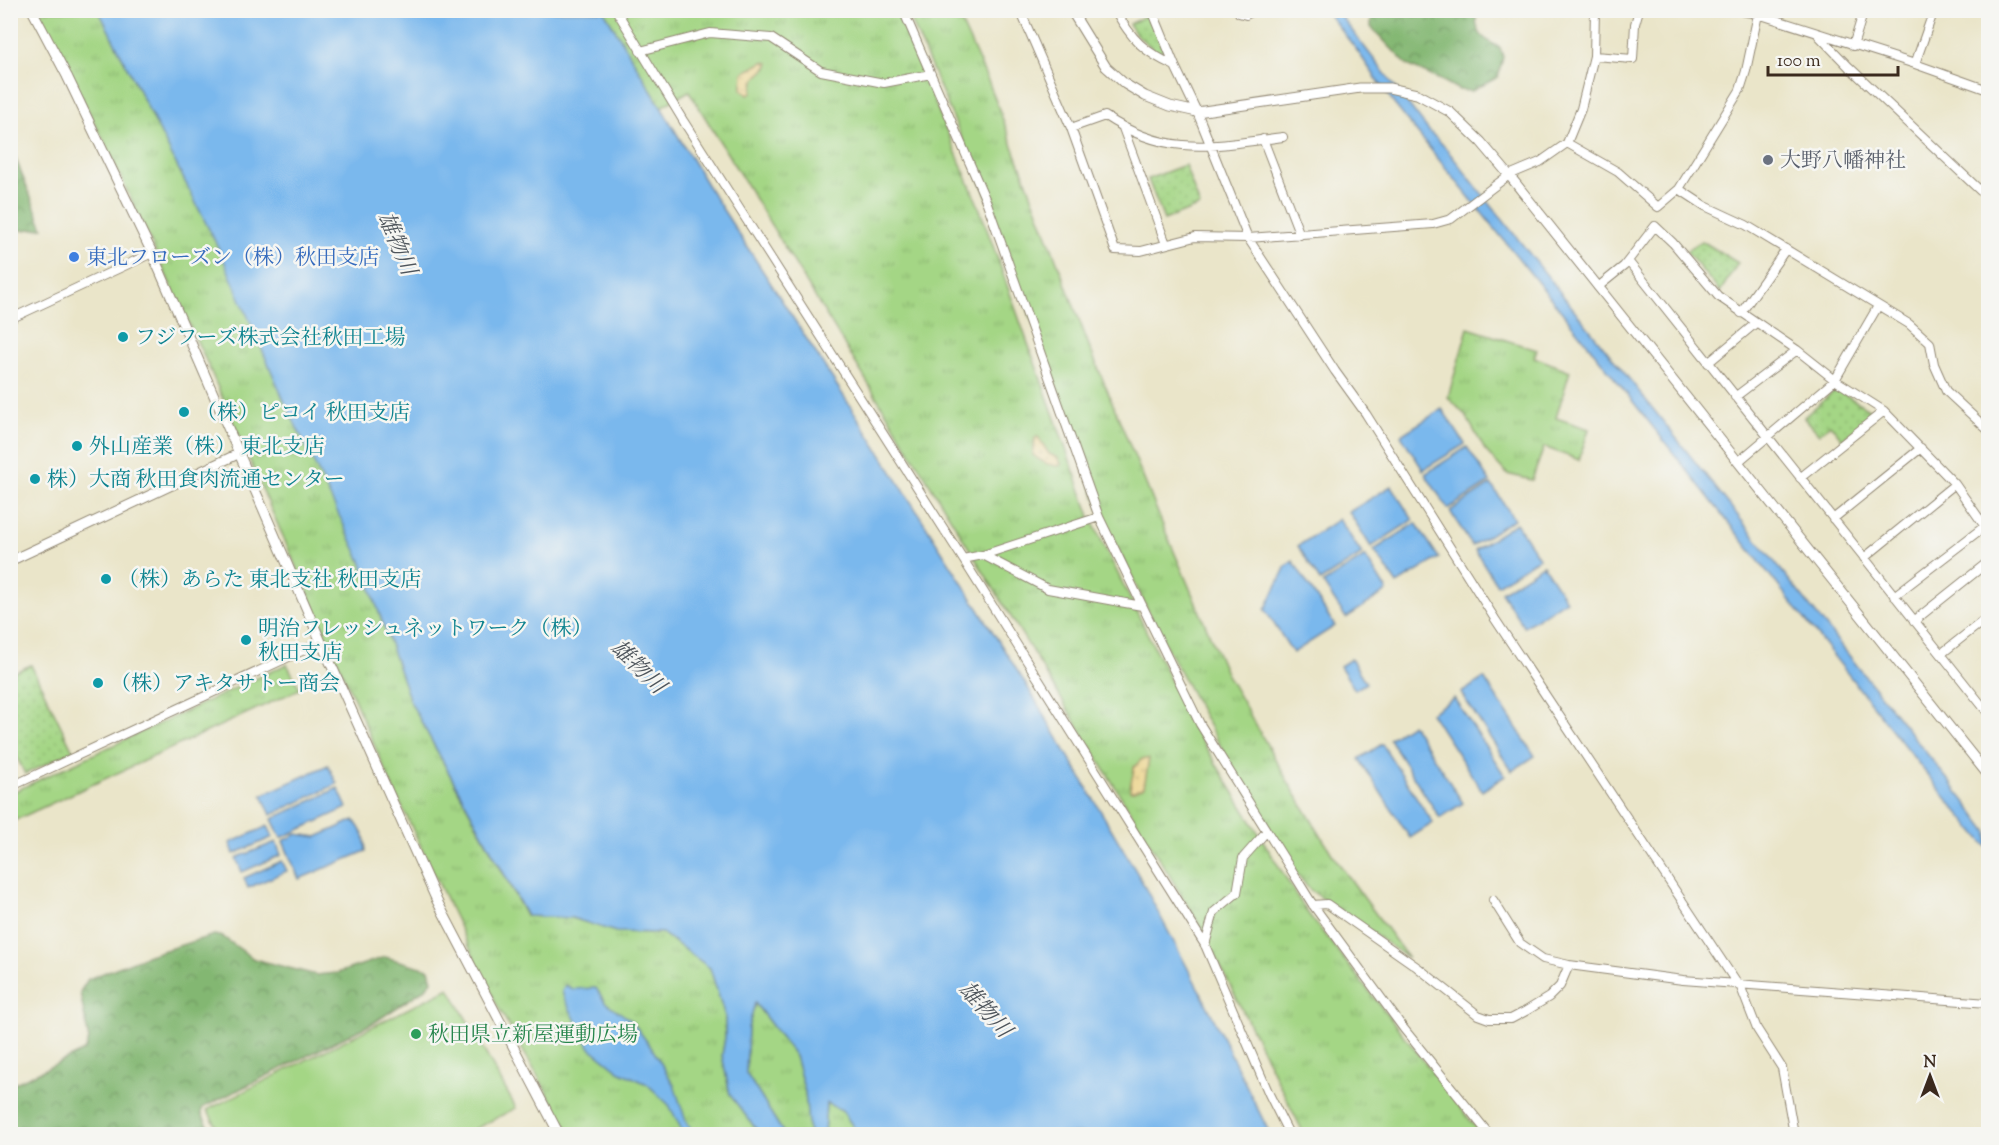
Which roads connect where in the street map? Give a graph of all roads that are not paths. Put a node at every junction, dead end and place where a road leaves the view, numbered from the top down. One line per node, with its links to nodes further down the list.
1 (32, 10): 38 (street)
2 (616, 10): 18 (street)
3 (903, 10): 22 (street)
4 (1020, 10): 25 (street)
5 (1071, 10): 24 (street)
6 (1114, 10): 21 (street)
7 (1152, 10): 21 (street)
8 (1238, 10): 9 (street)
9 (1255, 10)
10 (1595, 10): 19 (street)
11 (1639, 10): 19 (street)
12 (1735, 10): 15 (street)
13 (1864, 10): 17 (street)
14 (1934, 10): 20 (street)
15 (1758, 14): 16 (street); 32 (street)
16 (1818, 35): 17 (street); 33 (street)
17 (1853, 45): 20 (street)
18 (640, 51): 22 (street); 61 (street)
19 (1594, 56): 29 (street)
20 (1915, 64): 23 (street)
21 (1175, 66): 24 (street)
22 (931, 74): 57 (street)
23 (1989, 90)
24 (1197, 112): 30 (street); 31 (street)
25 (1071, 128): 26 (street); 36 (street)
26 (1123, 128): 30 (street); 36 (street)
27 (1283, 137): 28 (street)
28 (1263, 139): 30 (street); 34 (street)
29 (1567, 142): 31 (street); 32 (street)
30 (1211, 146): 35 (street)
31 (1509, 175): 34 (street); 40 (street)
32 (1679, 189): 37 (street)
33 (1989, 198)
34 (1300, 235): 35 (street)
35 (1248, 238): 36 (street); 82 (street)
36 (1166, 244)
37 (1786, 249): 41 (street); 42 (street)
38 (152, 253): 43 (street); 53 (street)
39 (1628, 261): 40 (street); 42 (street); 46 (street)
40 (1598, 287): 54 (street)
41 (1878, 306): 47 (street); 50 (street)
42 (1741, 313): 44 (street)
43 (10, 320)
44 (1756, 323): 45 (street); 46 (street)
45 (1797, 350): 47 (street); 48 (street)
46 (1708, 363): 48 (street)
47 (1835, 380): 49 (street); 51 (street)
48 (1736, 397): 51 (street)
49 (1884, 411): 52 (street); 55 (street)
50 (1989, 430)
51 (1767, 437): 54 (street); 55 (street)
52 (1921, 448): 56 (street); 58 (street)
53 (240, 453): 63 (street); 70 (street)
54 (1738, 462): 73 (street)
55 (1800, 478): 58 (street)
56 (1955, 484): 59 (street); 62 (street)
57 (1099, 517): 60 (street); 66 (street)
58 (1833, 519): 62 (street)
59 (1987, 528): 65 (street)
60 (983, 555): 61 (street); 66 (street)
61 (963, 558): 78 (street)
62 (1864, 558): 65 (street)
63 (10, 561)
64 (1989, 562): 68 (street)
65 (1894, 596): 68 (street)
66 (1142, 606): 75 (street)
67 (1985, 620): 69 (street); 71 (street)
68 (1914, 621): 71 (street)
69 (1989, 633)
70 (321, 642): 74 (street); 84 (street)
71 (1941, 654): 72 (street)
72 (1989, 713)
73 (1989, 774)
74 (10, 787)
75 (1266, 832): 77 (street); 78 (street)
76 (1494, 900): 80 (street)
77 (1313, 905): 80 (street); 86 (street)
78 (1205, 945): 85 (street)
79 (10, 954): 81 (street)
80 (1569, 965): 82 (street)
81 (10, 975)
82 (1739, 985): 83 (street); 87 (street)
83 (1989, 1004)
84 (559, 1134)
85 (1289, 1134)
86 (1489, 1134)
87 (1794, 1134)

